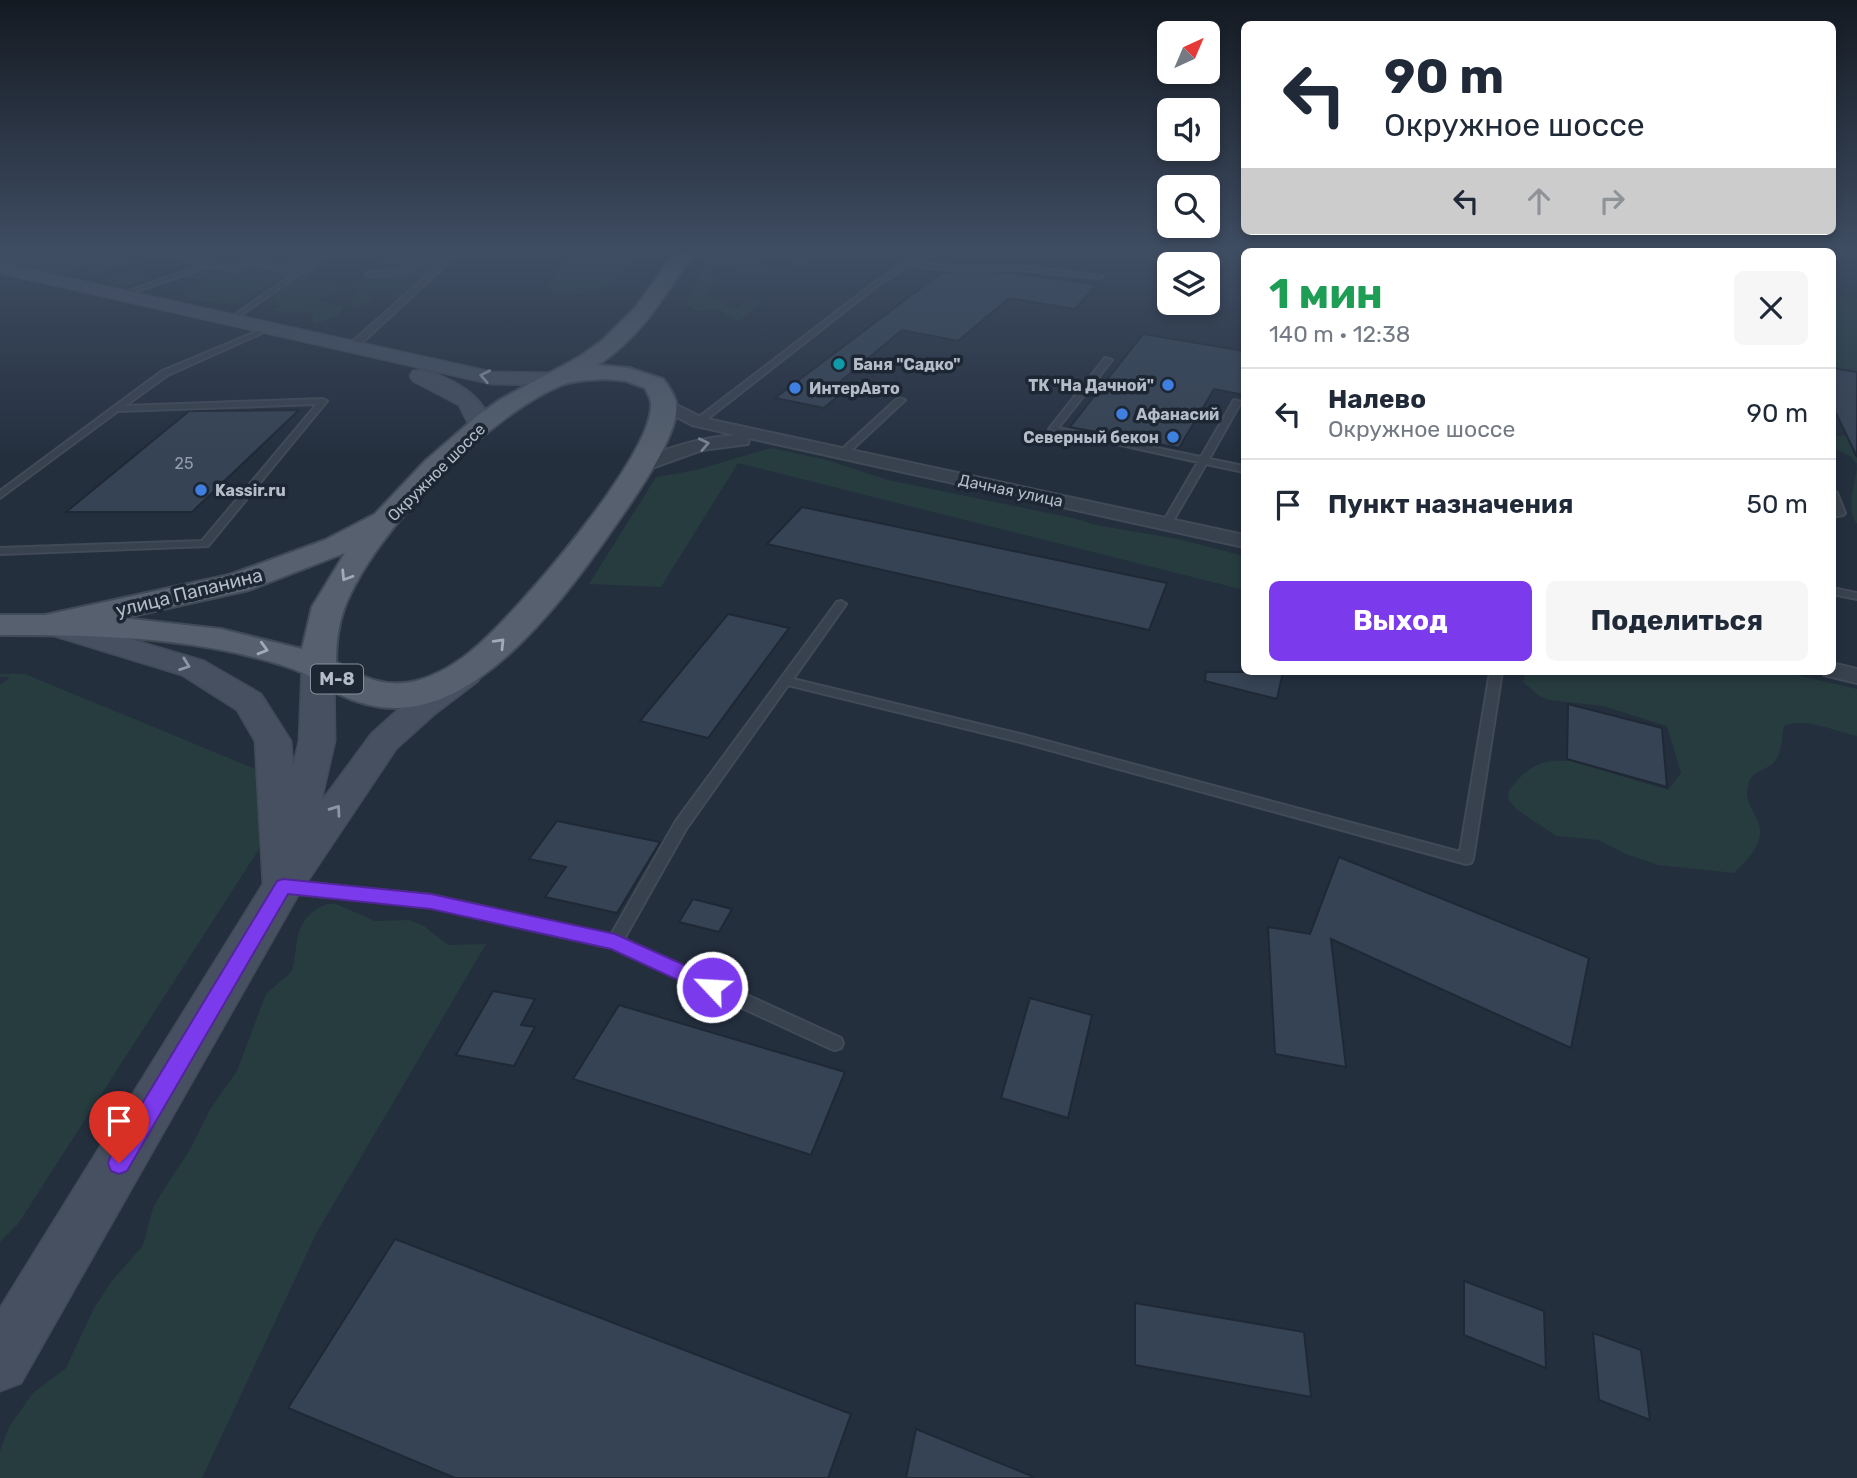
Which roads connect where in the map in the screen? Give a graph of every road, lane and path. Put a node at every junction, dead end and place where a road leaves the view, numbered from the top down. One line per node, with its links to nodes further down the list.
1 (232, 319): 6 (street)
2 (383, 319): 8 (lane)
3 (636, 319): 10 (main road, Окружное шоссе / М-8)
4 (651, 319): 7 (main road)
5 (831, 319): 15 (lane)
6 (270, 328): 8 (street); 14 (lane)
7 (650, 337)
8 (353, 346): 10 (street, one-way to 8); 16 (street)
9 (1108, 360): 19 (lane)
10 (553, 379): 11 (main road, Окружное шоссе / М-8); 16 (main road, Окружное шоссе / М-8)
11 (657, 383): 15 (street, Дачная улица); 20 (main road, Окружное шоссе / М-8)
12 (901, 400): 18 (lane)
13 (1237, 402): 19 (lane)
14 (116, 409): 22 (lane); 26 (lane)
15 (698, 422): 17 (street, Дачная улица)
16 (480, 426): 23 (main road, Окружное шоссе / М-8)
17 (778, 440): 18 (street, Дачная улица); 20 (street, Дачная улица, one-way to 17)
18 (842, 453): 24 (street, Дачная улица)
19 (1203, 460): 21 (lane); 24 (lane)
20 (640, 467): 34 (main road, Окружное шоссе / М-8, one-way to 20)
21 (1241, 468)
22 (0, 495)
23 (397, 507): 30 (main road, улица Папанина / М-8); 32 (main road, Окружное шоссе / М-8, one-way to 32)
24 (1167, 524): 25 (street, Дачная улица)
25 (1241, 540)
26 (0, 551)
27 (1836, 592): 28 (lane)
28 (1857, 596)
29 (841, 604): 37 (lane)
30 (49, 624): 31 (main road, улица Папанина / М-8); 32 (main road, улица Папанина / М-8, one-way to 32); 38 (street, улица Папанина / М-8, one-way to 38)
31 (0, 625)
32 (318, 666): 34 (main road, Окружное шоссе / М-8); 38 (street, Окружное шоссе)
33 (1836, 671): 36 (street)
34 (468, 672): 38 (street, Окружное шоссе, one-way to 34)
35 (1496, 675): 37 (lane)
36 (1857, 676)
37 (785, 681): 39 (lane)
38 (283, 886): 39 (lane); 41 (street, Окружное шоссе)
39 (615, 942): 40 (lane)
40 (835, 1043)
41 (8, 1337)

